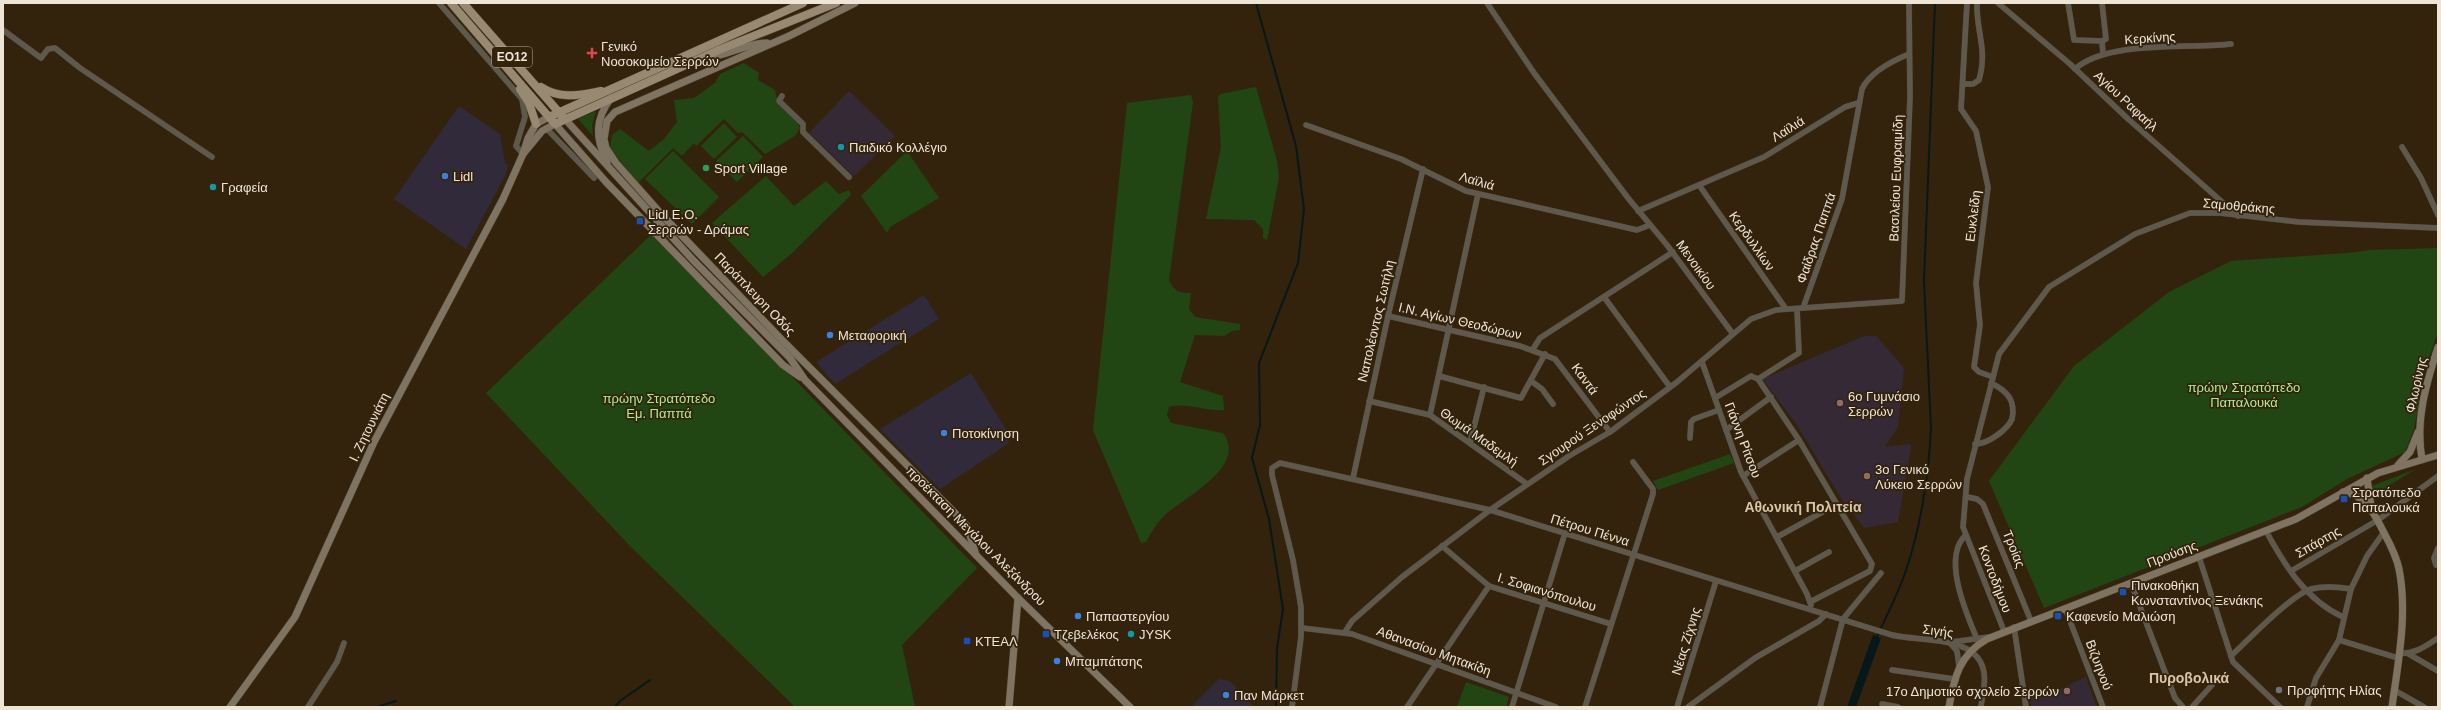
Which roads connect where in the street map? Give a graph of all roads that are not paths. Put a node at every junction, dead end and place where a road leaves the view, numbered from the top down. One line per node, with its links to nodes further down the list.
1 (439, 3): 34 (street)
2 (451, 3): 27 (main road, ΕΟ12)
3 (463, 3): 26 (main road, ΕΟ12)
4 (803, 3): 14 (main road)
5 (836, 3): 16 (main road)
6 (855, 3): 20 (main road, Παράπλευρη Οδός)
7 (1487, 3): 50 (street, Μενοικίου)
8 (1909, 3): 22 (street, Βασιλείου Ευφραιμίδη)
9 (1967, 3): 28 (street, Ευκλείδη)
10 (1977, 3): 28 (street)
11 (1998, 3): 25 (street, Αγίου Ραφαήλ)
12 (2068, 3): 19 (street)
13 (2102, 3): 19 (street)
14 (769, 17): 15 (main road); 16 (main road)
15 (760, 21): 18 (main road); 29 (main road)
16 (774, 27): 18 (main road)
17 (3, 30): 42 (street)
18 (765, 31): 24 (main road)
19 (2102, 41): 23 (street)
20 (771, 43): 24 (main road); 65 (main road, Παράπλευρη Οδός)
21 (2231, 44): 23 (street, Κερκίνης)
22 (1909, 54): 32 (street); 58 (street, Βασιλείου Ευφραιμίδη)
23 (2102, 54): 25 (street, Κερκίνης)
24 (702, 58): 31 (main road)
25 (2076, 69): 49 (street, Αγίου Ραφαήλ)
26 (527, 74): 29 (main road); 33 (main road, ΕΟ12)
27 (517, 79): 35 (main road, ΕΟ12); 36 (main road)
28 (1963, 84): 73 (street, Ευκλείδη)
29 (617, 87): 33 (main road)
30 (782, 96): 45 (street)
31 (611, 98): 33 (main road); 44 (main road)
32 (1858, 103): 47 (street, Λαϊλιά); 59 (street, Φαίδρας Παππά)
33 (562, 116): 35 (main road); 37 (main road); 44 (main road, προέκταση Μεγάλου Αλεξάνδρου / ΕΟ12)
34 (525, 117): 36 (street); 41 (street)
35 (549, 117): 36 (main road); 37 (main road, ΕΟ12)
36 (536, 124): 41 (main road)
37 (555, 124): 39 (main road); 71 (main road, προέκταση Μεγάλου Αλεξάνδρου / ΕΟ12)
38 (1306, 124): 43 (street, Λαϊλιά)
39 (546, 128): 41 (main road); 46 (street)
40 (2402, 147): 52 (street)
41 (524, 154): 160 (main road, Ι. Ζητουνιάτη)
42 (212, 157)
43 (1423, 169): 48 (street, Λαϊλιά); 62 (street, Ναπολέοντος Σωτήλη)
44 (614, 174): 61 (main road, προέκταση Μεγάλου Αλεξάνδρου / ΕΟ12)
45 (849, 177)
46 (594, 178)
47 (1699, 185): 50 (street, Λαϊλιά); 60 (street, Κερδυλλίων)
48 (1478, 194): 54 (street, Λαϊλιά); 63 (street)
49 (2224, 204): 51 (street); 53 (street, Αγίου Ραφαήλ)
50 (1638, 211): 54 (street, Μενοικίου)
51 (2220, 213): 53 (street, Σαμοθράκης); 73 (street, Σαμοθράκης)
52 (2438, 215)
53 (2238, 216): 55 (street, Σαμοθράκης)
54 (1650, 224): 56 (street, Μενοικίου)
55 (2438, 228)
56 (1673, 252): 57 (street, Ι.Ν. Αγίων Θεοδώρων); 64 (street, Μενοικίου)
57 (1604, 297): 67 (street, Ι.Ν. Αγίων Θεοδώρων); 76 (street)
58 (1901, 302): 59 (street, Σγουρού Ξενοφώντος)
59 (1800, 308): 60 (street, Σγουρού Ξενοφώντος); 72 (street)
60 (1786, 309): 64 (street, Σγουρού Ξενοφώντος)
61 (746, 313): 65 (main road); 71 (main road, προέκταση Μεγάλου Αλεξάνδρου / ΕΟ12)
62 (1388, 316): 63 (street, Ι.Ν. Αγίων Θεοδώρων); 79 (street, Ναπολέοντος Σωτήλη)
63 (1449, 330): 67 (street, Ι.Ν. Αγίων Θεοδώρων); 70 (street)
64 (1733, 334): 69 (street, Σγουρού Ξενοφώντος)
65 (782, 340): 113 (main road, Παράπλευρη Οδός)
66 (2438, 347): 83 (main road, Φλωρίνης)
67 (1533, 350): 68 (street, Καντά)
68 (1545, 354): 74 (street); 85 (street, Καντά)
69 (1702, 362): 76 (street, Σγουρού Ξενοφώντος); 78 (street, Γιάννη Ρίτσου)
70 (1439, 376): 75 (street); 82 (street)
71 (805, 380): 113 (main road, προέκταση Μεγάλου Αλεξάνδρου / ΕΟ12)
72 (1758, 380): 77 (street); 78 (street)
73 (1992, 380): 89 (street); 89 (street)
74 (1531, 381): 75 (street); 80 (street)
75 (1484, 387): 88 (street)
76 (1670, 387): 85 (street, Σγουρού Ξενοφώντος)
77 (1771, 397): 84 (street); 87 (street)
78 (1715, 398): 81 (street, Γιάννη Ρίτσου)
79 (1369, 401): 82 (street, Θωμά Μαδεμλή); 96 (street, Ναπολέοντος Σωτήλη)
80 (1552, 404)
81 (1719, 410): 84 (street, Γιάννη Ρίτσου); 86 (street)
82 (1430, 415): 88 (street, Θωμά Μαδεμλή)
83 (2419, 429): 91 (main road, Φλωρίνης); 93 (main road, Φλωρίνης)
84 (1726, 430): 94 (street, Γιάννη Ρίτσου)
85 (1610, 432): 98 (street, Σγουρού Ξενοφώντος)
86 (1690, 438)
87 (1800, 440): 94 (street); 101 (street)
88 (1470, 444): 98 (street, Θωμά Μαδεμλή)
89 (1976, 444): 100 (street)
90 (2438, 455): 91 (main road, Προύσης)
91 (2422, 460): 93 (main road, Προύσης)
92 (1633, 462): 114 (street)
93 (2396, 466): 97 (main road, Προύσης)
94 (1743, 476): 109 (street, Γιάννη Ρίτσου)
95 (2438, 476): 104 (street, Σπάρτης)
96 (1353, 478): 102 (street, Πέτρου Πέννα); 136 (street, Πέτρου Πέννα)
97 (2367, 478): 99 (main road, Προύσης); 103 (main road)
98 (1527, 484): 102 (street, Σγουρού Ξενοφώντος)
99 (2343, 492): 103 (main road); 105 (main road, Προύσης)
100 (1967, 497): 108 (street); 133 (street, Τροίας)
101 (1837, 504): 109 (street); 126 (street)
102 (1490, 510): 107 (street, Πέτρου Πέννα); 110 (street, Σγουρού Ξενοφώντος)
103 (2373, 512): 104 (main road)
104 (2378, 520): 106 (main road); 118 (street, Σπάρτης)
105 (2266, 531): 115 (main road, Προύσης); 118 (street, Σπάρτης)
106 (2384, 532): 123 (street); 150 (main road)
107 (1565, 533): 114 (street, Πέτρου Πέννα); 127 (street)
108 (1966, 535): 137 (street, Κοντοδήμου); 142 (street)
109 (1776, 537): 117 (street, Γιάννη Ρίτσου)
110 (1442, 546): 122 (street, Ι. Σοφιανόπουλου); 138 (street, Σγουρού Ξενοφώντος)
111 (2438, 548): 116 (street)
112 (1829, 552): 117 (street)
113 (976, 555): 125 (main road, προέκταση Μεγάλου Αλεξάνδρου / ΕΟ12)
114 (1633, 555): 120 (street, Πέτρου Πέννα); 134 (street)
115 (2199, 557): 121 (main road, Προύσης); 149 (street)
116 (2437, 566)
117 (1795, 571): 126 (street, Γιάννη Ρίτσου)
118 (2291, 571): 124 (street, Σπάρτης)
119 (1881, 573): 132 (street)
120 (1716, 581): 129 (street, Πέτρου Πέννα); 169 (street, Νέας Ζίχνης)
121 (2131, 583): 128 (main road, Προύσης); 177 (street)
122 (1489, 586): 127 (street, Ι. Σοφιανόπουλου); 151 (street)
123 (2351, 589): 124 (street); 131 (street)
124 (2306, 591): 131 (street, Σπάρτης); 149 (street)
125 (1018, 598): 162 (main road); 163 (main road, προέκταση Μεγάλου Αλεξάνδρου)
126 (1810, 602): 129 (street, Γιάννη Ρίτσου)
127 (1543, 603): 134 (street, Ι. Σοφιανόπουλου); 158 (street)
128 (2065, 608): 133 (main road, Προύσης); 176 (street, Βιζυηνού)
129 (1811, 609): 130 (street, Πέτρου Πέννα)
130 (1826, 614): 132 (street, Πέτρου Πέννα); 170 (street)
131 (2343, 617): 143 (street)
132 (1843, 619): 140 (street, Πέτρου Πέννα); 171 (street)
133 (2031, 621): 135 (main road, Προύσης)
134 (1611, 624): 168 (street)
135 (2014, 627): 137 (main road, Προύσης); 175 (street)
136 (1302, 628): 138 (street, Αθανασίου Μητακίδη); 164 (street)
137 (2004, 631): 139 (main road, Προύσης)
138 (1345, 632): 151 (street, Αθανασίου Μητακίδη)
139 (1992, 637): 142 (street); 147 (main road, Προύσης)
140 (1902, 638): 144 (street, Σιγής)
141 (2438, 638): 148 (street)
142 (1977, 639): 146 (street)
143 (2339, 640): 150 (street); 180 (street)
144 (1943, 641): 146 (street, Σιγής); 152 (street)
145 (344, 642): 161 (street)
146 (1951, 642): 147 (street, Σιγής)
147 (1969, 652): 152 (main road, Προύσης); 174 (street, Σιγής)
148 (2407, 654): 150 (street); 154 (street)
149 (2231, 656): 179 (street)
150 (2399, 656): 157 (main road)
151 (1437, 664): 158 (street, Αθανασίου Μητακίδη); 165 (street)
152 (1959, 666): 155 (main road, Προύσης)
153 (1892, 670): 155 (street)
154 (2438, 671)
155 (1954, 679): 173 (main road, Προύσης)
156 (2212, 685): 178 (street)
157 (2394, 690): 181 (main road); 182 (street)
158 (1516, 692): 166 (street); 167 (street, Αθανασίου Μητακίδη)
159 (1882, 704): 172 (street)
160 (230, 707)
161 (308, 707)
162 (1009, 707)
163 (1130, 707)
164 (1292, 707)
165 (1407, 707)
166 (1512, 707)
167 (1556, 707)
168 (1585, 707)
169 (1678, 707)
170 (1688, 707)
171 (1820, 707)
172 (1898, 707)
173 (1949, 707)
174 (1981, 707)
175 (2026, 707)
176 (2103, 707)
177 (2183, 707)
178 (2192, 707)
179 (2280, 707)
180 (2306, 707)
181 (2392, 707)
182 (2424, 707)

